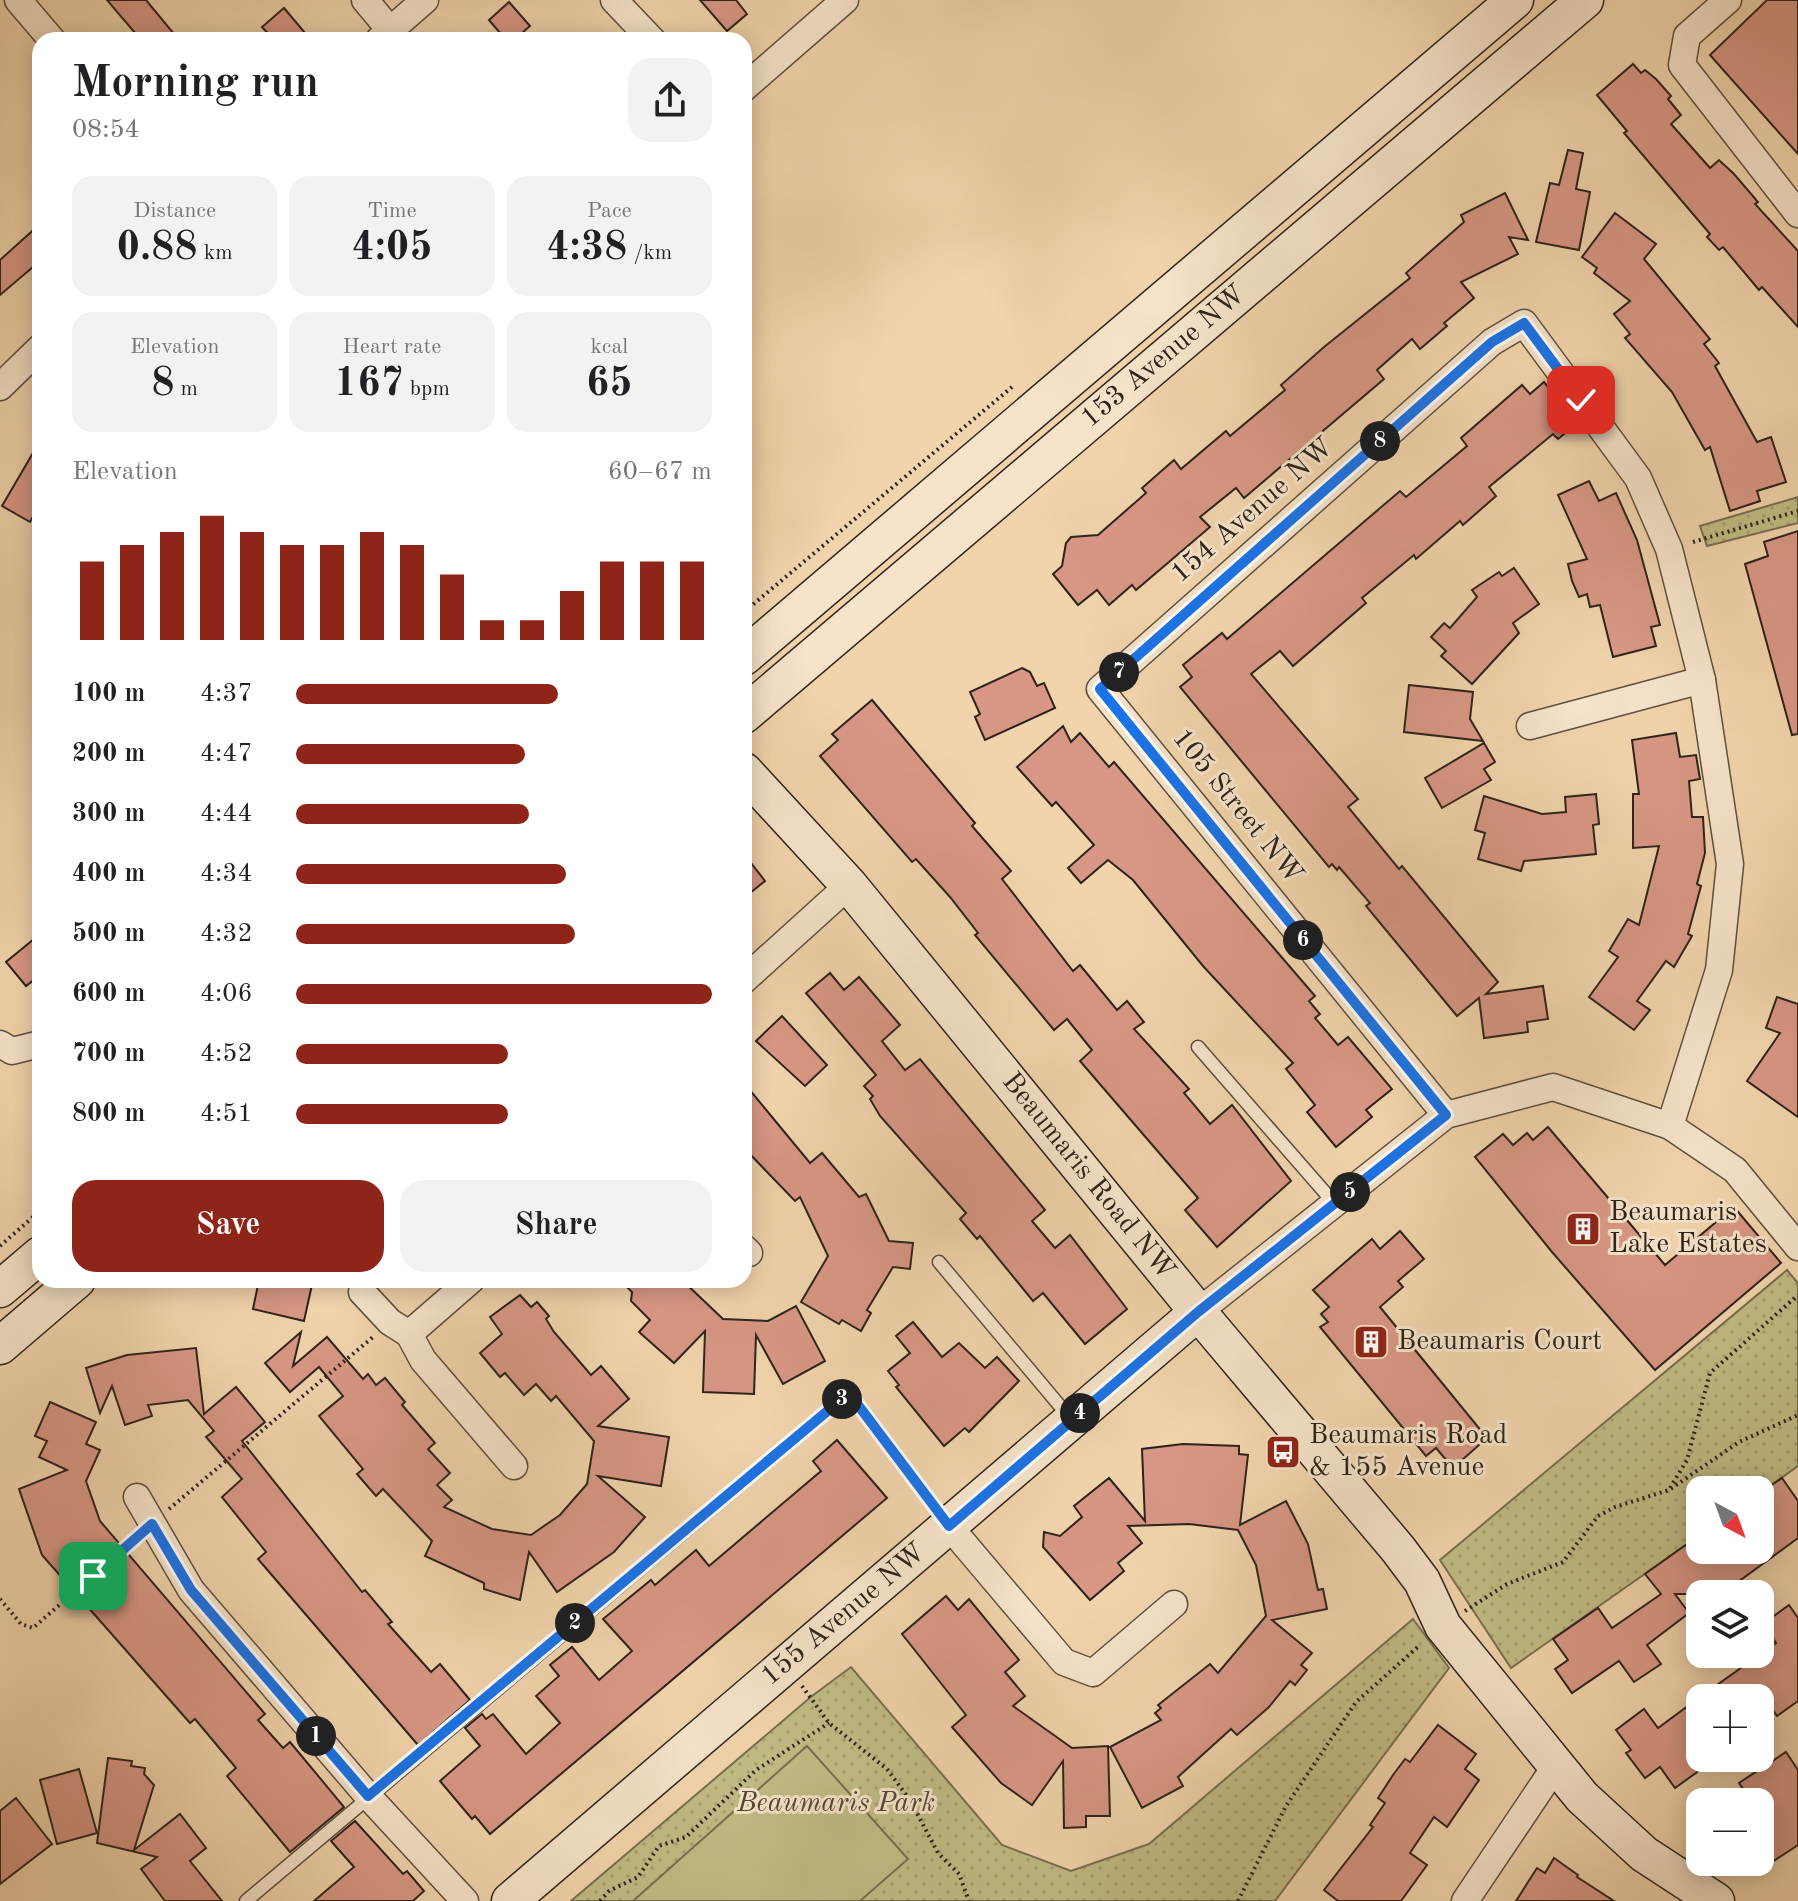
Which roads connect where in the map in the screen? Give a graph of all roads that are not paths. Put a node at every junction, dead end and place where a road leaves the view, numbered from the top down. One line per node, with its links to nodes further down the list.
1 (18, 0): 9 (street)
2 (365, 0): 10 (street)
3 (425, 0): 11 (street)
4 (614, 0): 12 (street)
5 (845, 0): 13 (street)
6 (1515, 0): 17 (street, 153 Avenue NW)
7 (1585, 0): 20 (street, 153 Avenue NW)
8 (1728, 0): 14 (street)
9 (45, 32)
10 (382, 32)
11 (388, 32)
12 (644, 32)
13 (752, 81)
14 (1798, 214)
15 (32, 356): 16 (street)
16 (0, 387)
17 (752, 650)
18 (1702, 680): 19 (street, 154 Avenue NW); 21 (street); 29 (street)
19 (1100, 689): 28 (street, 105 Street NW)
20 (752, 708)
21 (1530, 726)
22 (752, 780): 23 (street, Beaumaris Road NW)
23 (849, 885): 24 (street); 38 (street, Beaumaris Road NW)
24 (752, 973)
25 (0, 1044): 26 (street)
26 (32, 1046)
27 (1198, 1047): 30 (lane)
28 (1446, 1115): 29 (street, 155 Avenue NW); 30 (street, 155 Avenue NW)
29 (1670, 1126): 31 (street, 155 Avenue NW)
30 (1335, 1204): 38 (street, 155 Avenue NW)
31 (1798, 1247)
32 (32, 1262): 36 (street)
33 (939, 1262): 41 (lane)
34 (68, 1288): 40 (street)
35 (459, 1288): 39 (street)
36 (0, 1289)
37 (362, 1292): 39 (street)
38 (1198, 1312): 41 (street, 155 Avenue NW); 46 (street, Beaumaris Road NW)
39 (400, 1328): 42 (street)
40 (0, 1346)
41 (1072, 1420): 44 (street, 155 Avenue NW)
42 (514, 1466)
43 (137, 1497): 47 (street)
44 (949, 1526): 45 (street); 47 (lane); 50 (street, 155 Avenue NW)
45 (1174, 1604)
46 (1555, 1767): 51 (street); 52 (street, Beaumaris Road NW)
47 (368, 1796): 48 (lane); 49 (street)
48 (246, 1901)
49 (465, 1901)
50 (510, 1901)
51 (1465, 1901)
52 (1716, 1901)

